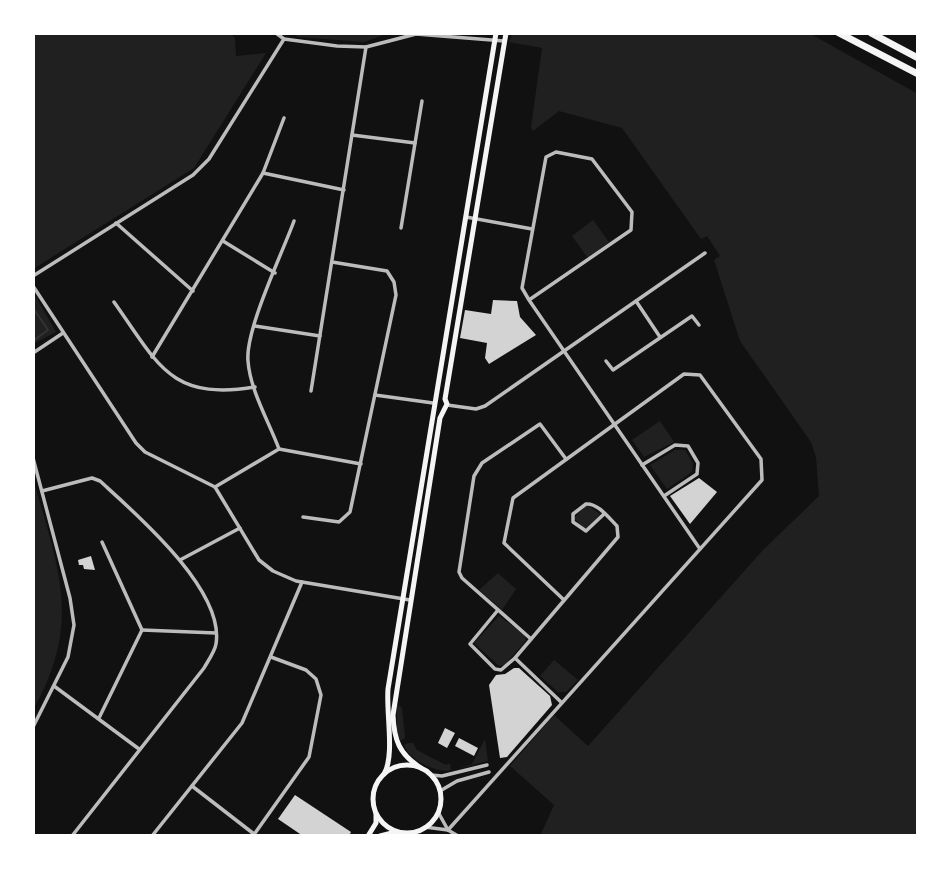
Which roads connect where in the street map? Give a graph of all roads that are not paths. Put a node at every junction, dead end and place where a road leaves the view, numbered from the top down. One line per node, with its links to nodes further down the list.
1 (276, 33): 7 (street)
2 (496, 33): 8 (main road)
3 (506, 33): 9 (main road)
4 (839, 33): 12 (highway)
5 (872, 33): 11 (highway)
6 (416, 34): 8 (street); 10 (street)
7 (284, 39): 10 (street); 22 (street)
8 (495, 41): 9 (street); 19 (main road)
9 (505, 41): 20 (main road)
10 (366, 47): 15 (street)
11 (918, 58)
12 (918, 75)
13 (422, 101): 16 (street)
14 (284, 118): 17 (street)
15 (352, 135): 16 (street); 18 (street)
16 (415, 143): 23 (street)
17 (263, 173): 18 (street); 25 (street)
18 (344, 190): 27 (street)
19 (466, 218): 20 (street); 47 (main road)
20 (475, 219): 24 (street); 48 (main road)
21 (294, 221): 28 (street)
22 (116, 223): 29 (street); 31 (street)
23 (401, 228)
24 (532, 229): 32 (street); 32 (street)
25 (223, 241): 28 (street); 31 (street)
26 (705, 253): 33 (street)
27 (332, 262): 38 (street); 46 (street)
28 (275, 273): 36 (street)
29 (33, 276)
30 (33, 286): 37 (street)
31 (192, 291): 42 (street)
32 (529, 300): 40 (street)
33 (636, 301): 39 (street); 40 (street)
34 (114, 302): 42 (street)
35 (699, 325): 39 (street)
36 (255, 326): 38 (street); 44 (street)
37 (63, 333): 41 (street); 56 (street)
38 (320, 336): 45 (street)
39 (660, 337): 43 (street)
40 (564, 351): 48 (street); 50 (street)
41 (33, 353)
42 (152, 357): 44 (street)
43 (607, 361)
44 (255, 387): 51 (street)
45 (311, 391)
46 (375, 395): 49 (street); 54 (street)
47 (438, 397): 48 (main road); 49 (main road)
48 (445, 405): 49 (main road); 68 (main road)
49 (434, 406): 66 (main road)
50 (614, 423): 53 (street); 55 (street); 63 (street)
51 (279, 449): 54 (street); 56 (street)
52 (33, 458): 57 (street)
53 (566, 458): 67 (street); 69 (street)
54 (361, 464): 60 (street)
55 (642, 465): 58 (street); 58 (street)
56 (215, 487): 61 (street)
57 (42, 491): 64 (street); 75 (street)
58 (664, 496): 63 (street)
59 (604, 514): 59 (street); 67 (street)
60 (303, 517)
61 (240, 528): 64 (street); 65 (street)
62 (102, 542): 70 (street)
63 (700, 550): 76 (street)
64 (180, 560): 71 (street)
65 (302, 582): 66 (street); 73 (street)
66 (403, 599): 68 (street); 83 (main road)
67 (564, 600): 72 (street)
68 (412, 601): 81 (main road)
69 (498, 610): 72 (street); 74 (street)
70 (142, 630): 71 (street); 77 (street)
71 (216, 633): 79 (street)
72 (531, 639): 74 (street)
73 (271, 657): 85 (street); 92 (street)
74 (515, 658): 76 (street)
75 (54, 686): 77 (street); 78 (street)
76 (561, 702): 90 (street)
77 (99, 718): 79 (street)
78 (33, 727)
79 (139, 749): 93 (street)
80 (487, 765): 84 (street)
81 (421, 768): 83 (main road); 84 (main road)
82 (489, 772): 86 (street)
83 (384, 774): 87 (main road)
84 (431, 775): 86 (main road)
85 (192, 786): 92 (street); 94 (street)
86 (440, 791): 88 (main road)
87 (375, 811): 91 (main road); 95 (main road)
88 (438, 812): 89 (main road); 90 (street)
89 (425, 827): 90 (street); 91 (main road)
90 (448, 830): 97 (street)
91 (399, 832): 96 (main road)
92 (253, 835)
93 (72, 836)
94 (152, 836)
95 (368, 836)
96 (380, 836)
97 (457, 836)

